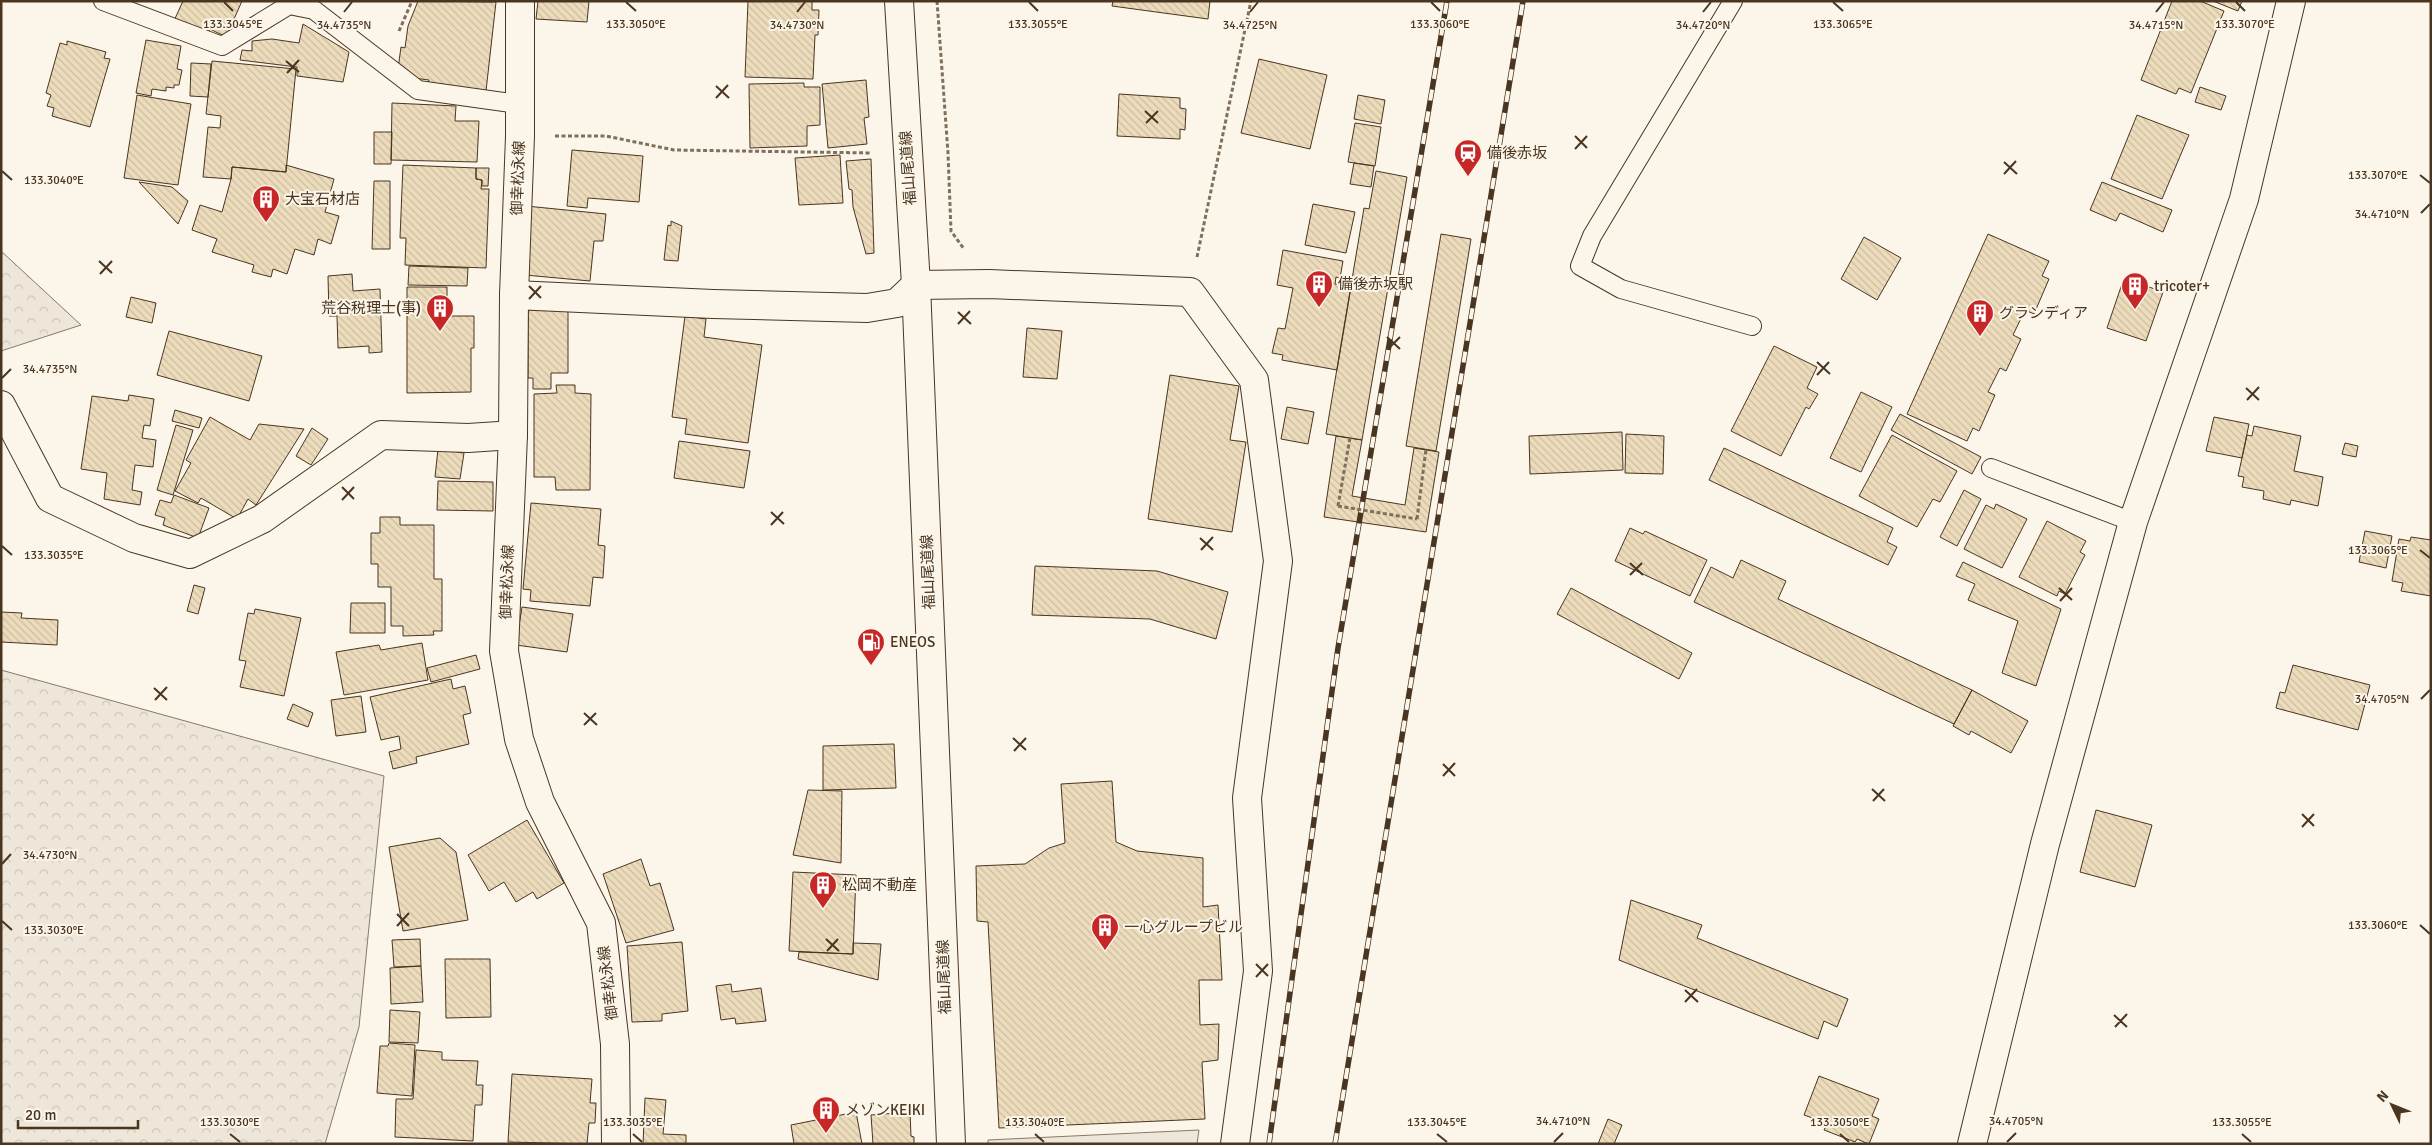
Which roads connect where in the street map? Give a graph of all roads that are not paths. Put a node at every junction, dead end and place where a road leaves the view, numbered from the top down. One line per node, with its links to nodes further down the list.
1 (103, 1): 6 (lane)
2 (520, 1): 6 (street, 御幸松永線)
3 (899, 1): 7 (street, 福山尾道線)
4 (1734, 1): 9 (lane)
5 (2291, 1): 13 (street)
6 (518, 104): 8 (street, 御幸松永線)
7 (916, 285): 8 (street); 15 (street, 福山尾道線); 16 (street)
8 (514, 295): 11 (street, 御幸松永線)
9 (1752, 326)
10 (1, 405): 11 (street)
11 (512, 435): 14 (street, 御幸松永線)
12 (1991, 468): 13 (lane)
13 (2133, 522): 17 (street)
14 (616, 1144)
15 (951, 1144)
16 (1235, 1144)
17 (1972, 1144)

